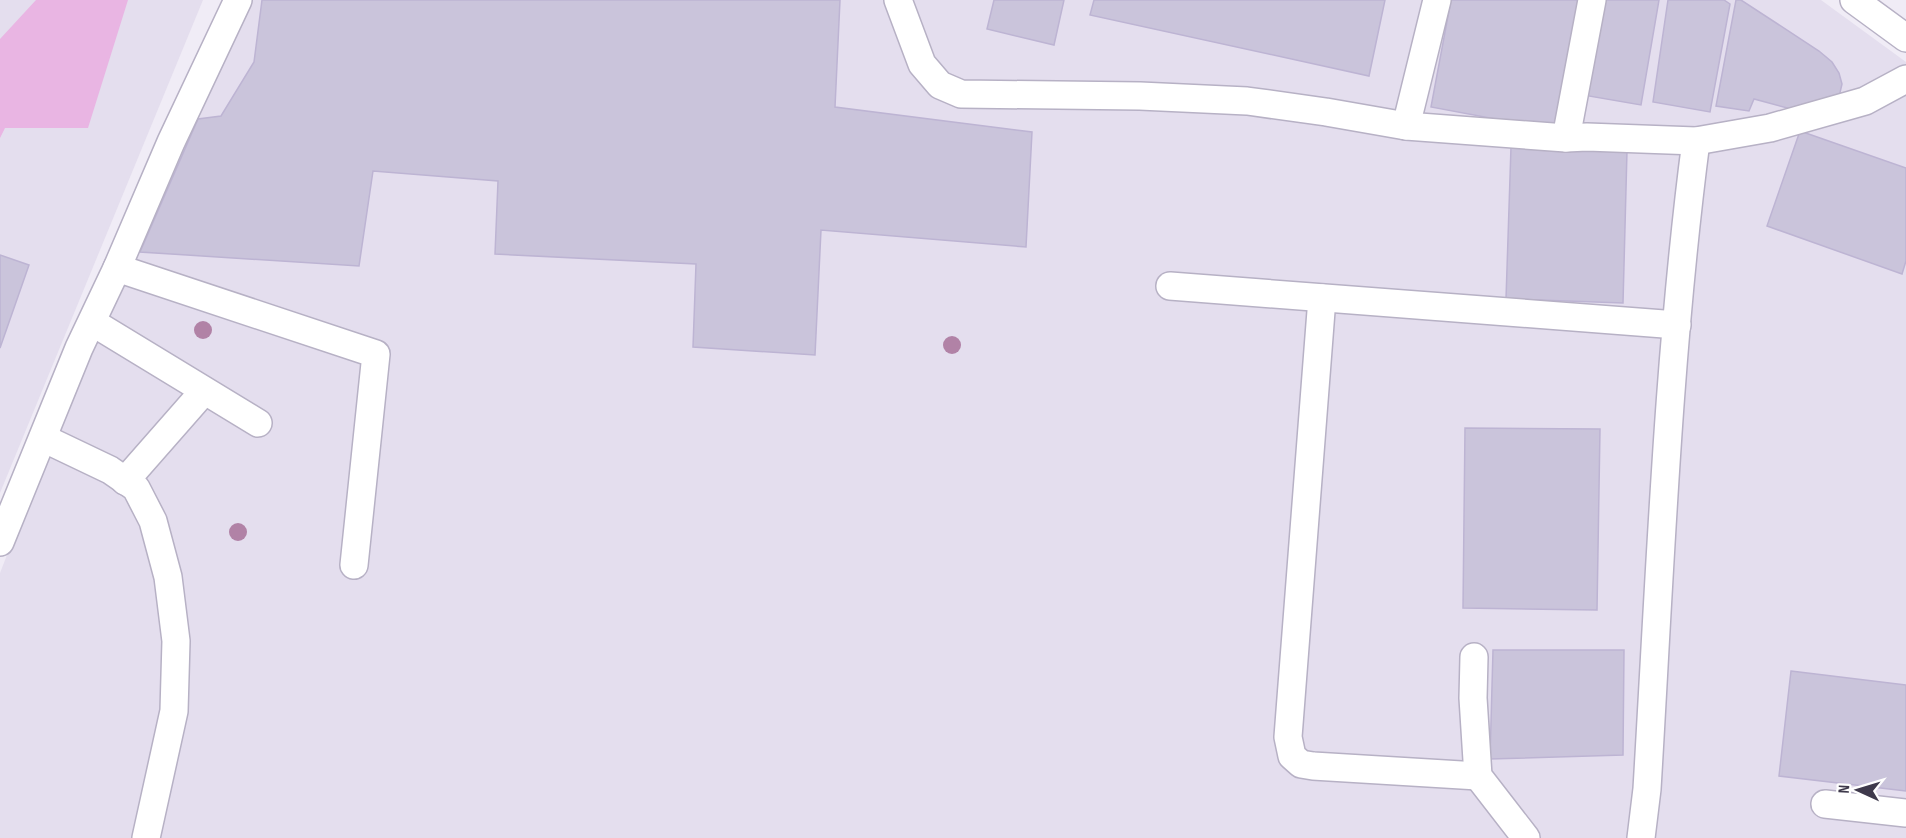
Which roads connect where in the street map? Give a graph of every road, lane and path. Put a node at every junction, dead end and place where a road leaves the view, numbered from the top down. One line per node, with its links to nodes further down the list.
1 (237, 0): 11 (street)
2 (898, 0): 8 (street)
3 (1437, 0): 8 (street)
4 (1592, 0): 9 (street)
5 (1854, 0): 6 (street)
6 (1906, 38)
7 (1906, 80): 10 (street)
8 (1406, 126): 9 (street)
9 (1566, 138): 10 (street)
10 (1696, 141): 15 (street)
11 (117, 268): 14 (street); 21 (street)
12 (1170, 286): 13 (street)
13 (1322, 298): 15 (street); 23 (street)
14 (92, 322): 16 (street); 18 (street)
15 (1677, 325): 28 (street)
16 (204, 391): 17 (street); 19 (street)
17 (258, 423)
18 (43, 438): 19 (street); 20 (street)
19 (125, 481): 26 (street)
20 (0, 542)
21 (354, 565)
22 (1474, 657): 23 (street)
23 (1478, 776): 27 (street)
24 (1825, 804): 25 (street)
25 (1906, 813)
26 (146, 838)
27 (1526, 838)
28 (1641, 838)

